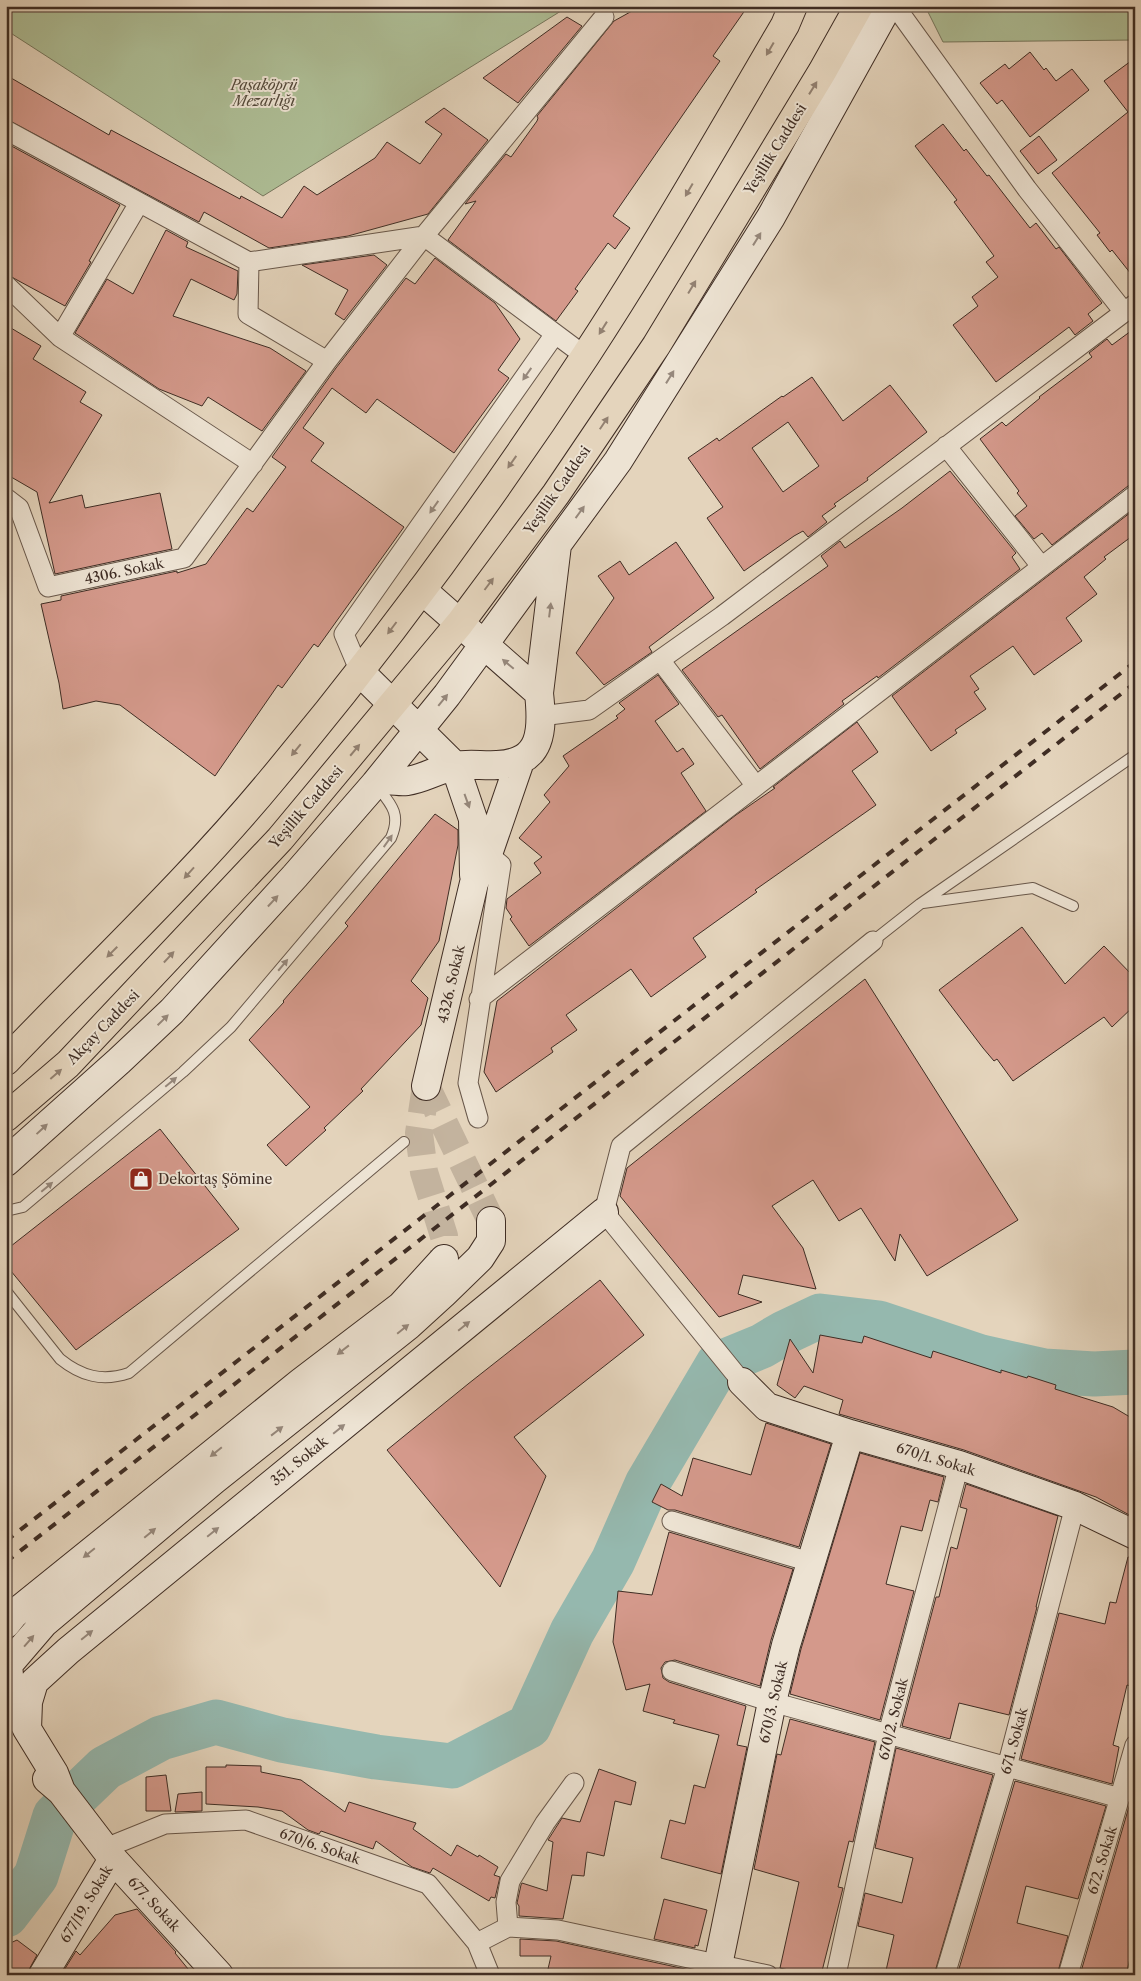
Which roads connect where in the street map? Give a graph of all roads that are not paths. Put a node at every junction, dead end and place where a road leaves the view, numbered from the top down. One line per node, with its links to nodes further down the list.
1 (793, 6): 14 (highway, one-way to 14)
2 (859, 6): 23 (highway, Yeşillik Caddesi, one-way to 2)
3 (888, 6): 20 (street, one-way to 3)
4 (894, 6): 11 (street)
5 (604, 17): 8 (street)
6 (6, 130): 7 (street)
7 (139, 202): 9 (street); 13 (street)
8 (424, 236): 9 (street); 12 (street); 15 (street)
9 (249, 262): 15 (street)
10 (6, 285): 13 (street)
11 (1130, 308): 16 (street)
12 (555, 334): 14 (street); 26 (street, one-way to 26)
13 (60, 337): 17 (street)
14 (585, 356): 22 (highway, one-way to 22)
15 (327, 361): 17 (street)
16 (946, 446): 21 (street); 25 (street)
17 (253, 464): 19 (street, 4306. Sokak)
18 (1135, 495): 21 (street)
19 (6, 498)
20 (558, 543): 24 (street); 28 (street, one-way to 20)
21 (1041, 566): 34 (street)
22 (422, 590): 23 (street); 26 (highway, one-way to 26)
23 (460, 623): 24 (street); 27 (highway, Yeşillik Caddesi)
24 (484, 644): 28 (street, one-way to 24); 29 (street, one-way to 24)
25 (660, 660): 28 (street); 34 (street)
26 (360, 672): 27 (street); 42 (highway, one-way to 42)
27 (394, 704): 29 (street); 39 (highway, Yeşillik Caddesi, one-way to 27)
28 (540, 704): 31 (street)
29 (419, 730): 32 (street); 33 (street)
30 (1135, 755): 37 (lane)
31 (520, 761): 32 (street); 35 (street)
32 (456, 766): 33 (street); 36 (street, one-way to 36)
33 (378, 782): 47 (street, one-way to 33); 48 (lane, one-way to 33)
34 (756, 786): 41 (street)
35 (488, 854): 36 (street); 41 (street)
36 (474, 883): 43 (street, 4326. Sokak)
37 (920, 904): 38 (lane); 40 (lane)
38 (1074, 906)
39 (194, 930): 44 (highway, Akçay Caddesi, one-way to 39)
40 (873, 941): 49 (street)
41 (479, 999): 45 (street)
42 (10, 1054)
43 (426, 1086)
44 (6, 1117)
45 (478, 1118)
46 (404, 1142): 52 (lane)
47 (6, 1162)
48 (6, 1211)
49 (604, 1212): 53 (street); 63 (street, 351. Sokak, one-way to 49)
50 (491, 1220): 63 (street, one-way to 50)
51 (444, 1259): 60 (street, one-way to 60)
52 (6, 1291)
53 (742, 1382): 54 (street, 670/1. Sokak)
54 (850, 1434): 55 (street, 670/1. Sokak); 59 (street, 670/3. Sokak)
55 (960, 1465): 56 (street, 670/1. Sokak); 64 (street, 670/2. Sokak)
56 (1075, 1506): 58 (street, 670/1. Sokak); 66 (street, 671. Sokak)
57 (672, 1521): 59 (street)
58 (1135, 1535)
59 (810, 1562): 62 (street, 670/3. Sokak)
60 (6, 1624)
61 (672, 1671): 62 (street)
62 (772, 1702): 64 (street); 72 (street, 670/3. Sokak)
63 (16, 1729): 69 (street, 677. Sokak)
64 (888, 1734): 66 (street); 77 (street, 670/2. Sokak)
65 (1135, 1744): 68 (street, 672. Sokak)
66 (1007, 1767): 68 (street); 78 (street, 671. Sokak)
67 (574, 1783): 70 (street)
68 (1120, 1798): 79 (street, 672. Sokak)
69 (103, 1847): 71 (street, 670/6. Sokak); 73 (street, 677/19. Sokak); 74 (street, 677. Sokak)
70 (508, 1927): 71 (street); 72 (street)
71 (477, 1943): 75 (street, 670/6. Sokak)
72 (717, 1969): 76 (street)
73 (43, 1975)
74 (219, 1975)
75 (490, 1975)
76 (768, 1975)
77 (836, 1975)
78 (945, 1975)
79 (1068, 1975)

